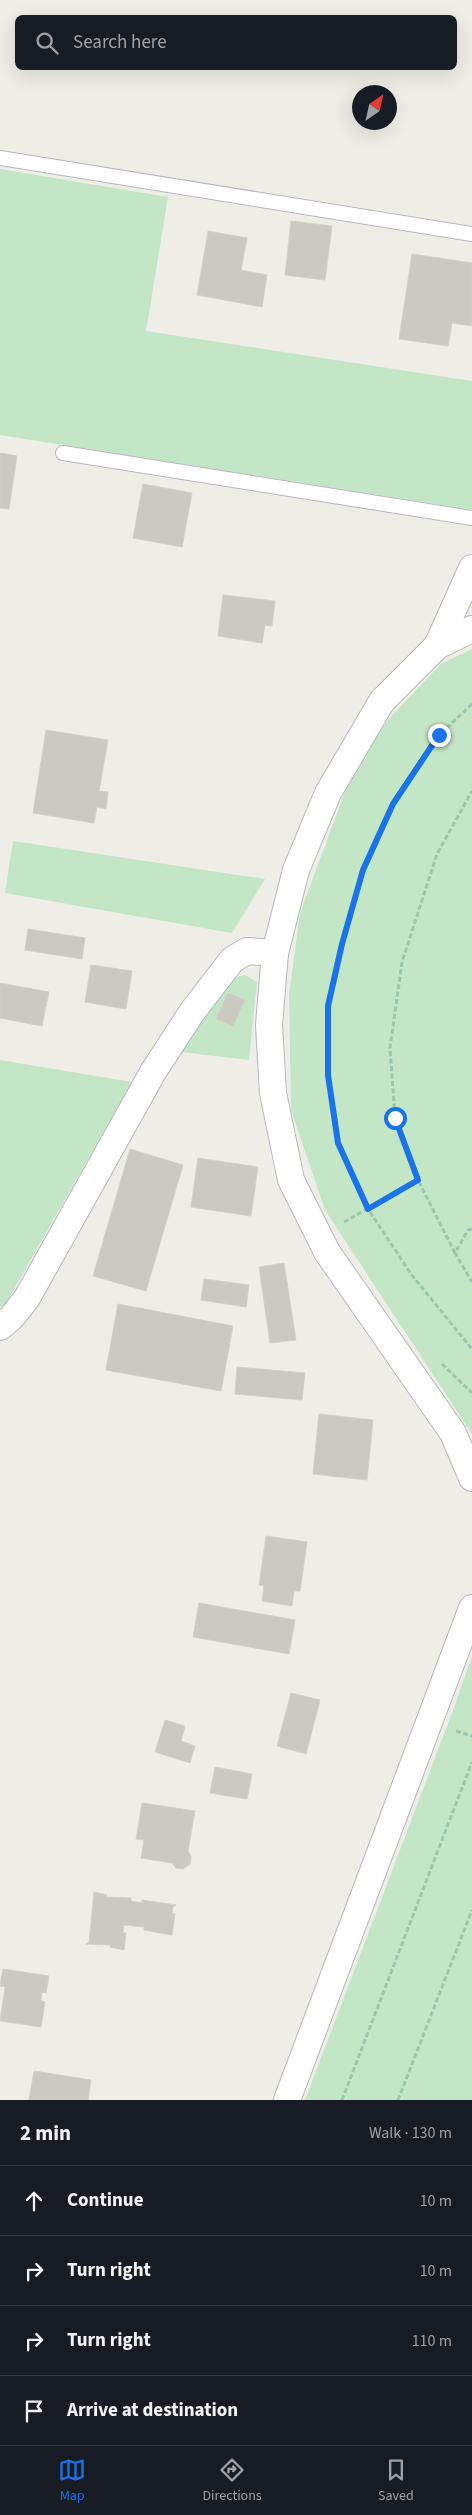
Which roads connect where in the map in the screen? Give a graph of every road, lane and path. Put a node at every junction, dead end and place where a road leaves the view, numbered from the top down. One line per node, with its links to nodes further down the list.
1 (0, 158): 2 (lane)
2 (472, 234)
3 (63, 453): 4 (lane)
4 (472, 518)
5 (472, 568): 7 (street)
6 (472, 629): 7 (street)
7 (437, 646): 10 (street)
8 (472, 704): 12 (path)
9 (472, 791): 11 (path)
10 (276, 953): 17 (street); 19 (street)
11 (418, 1180): 12 (path); 15 (path)
12 (368, 1209): 13 (path); 18 (path)
13 (341, 1224)
14 (472, 1229): 15 (path)
15 (455, 1253): 16 (path)
16 (472, 1282)
17 (0, 1327)
18 (472, 1349)
19 (472, 1478)
20 (472, 1608): 25 (street)
21 (449, 1728): 22 (path)
22 (472, 1736)
23 (472, 1762): 26 (path)
24 (472, 1910): 27 (path)
25 (287, 2100)
26 (342, 2100)
27 (398, 2100)

